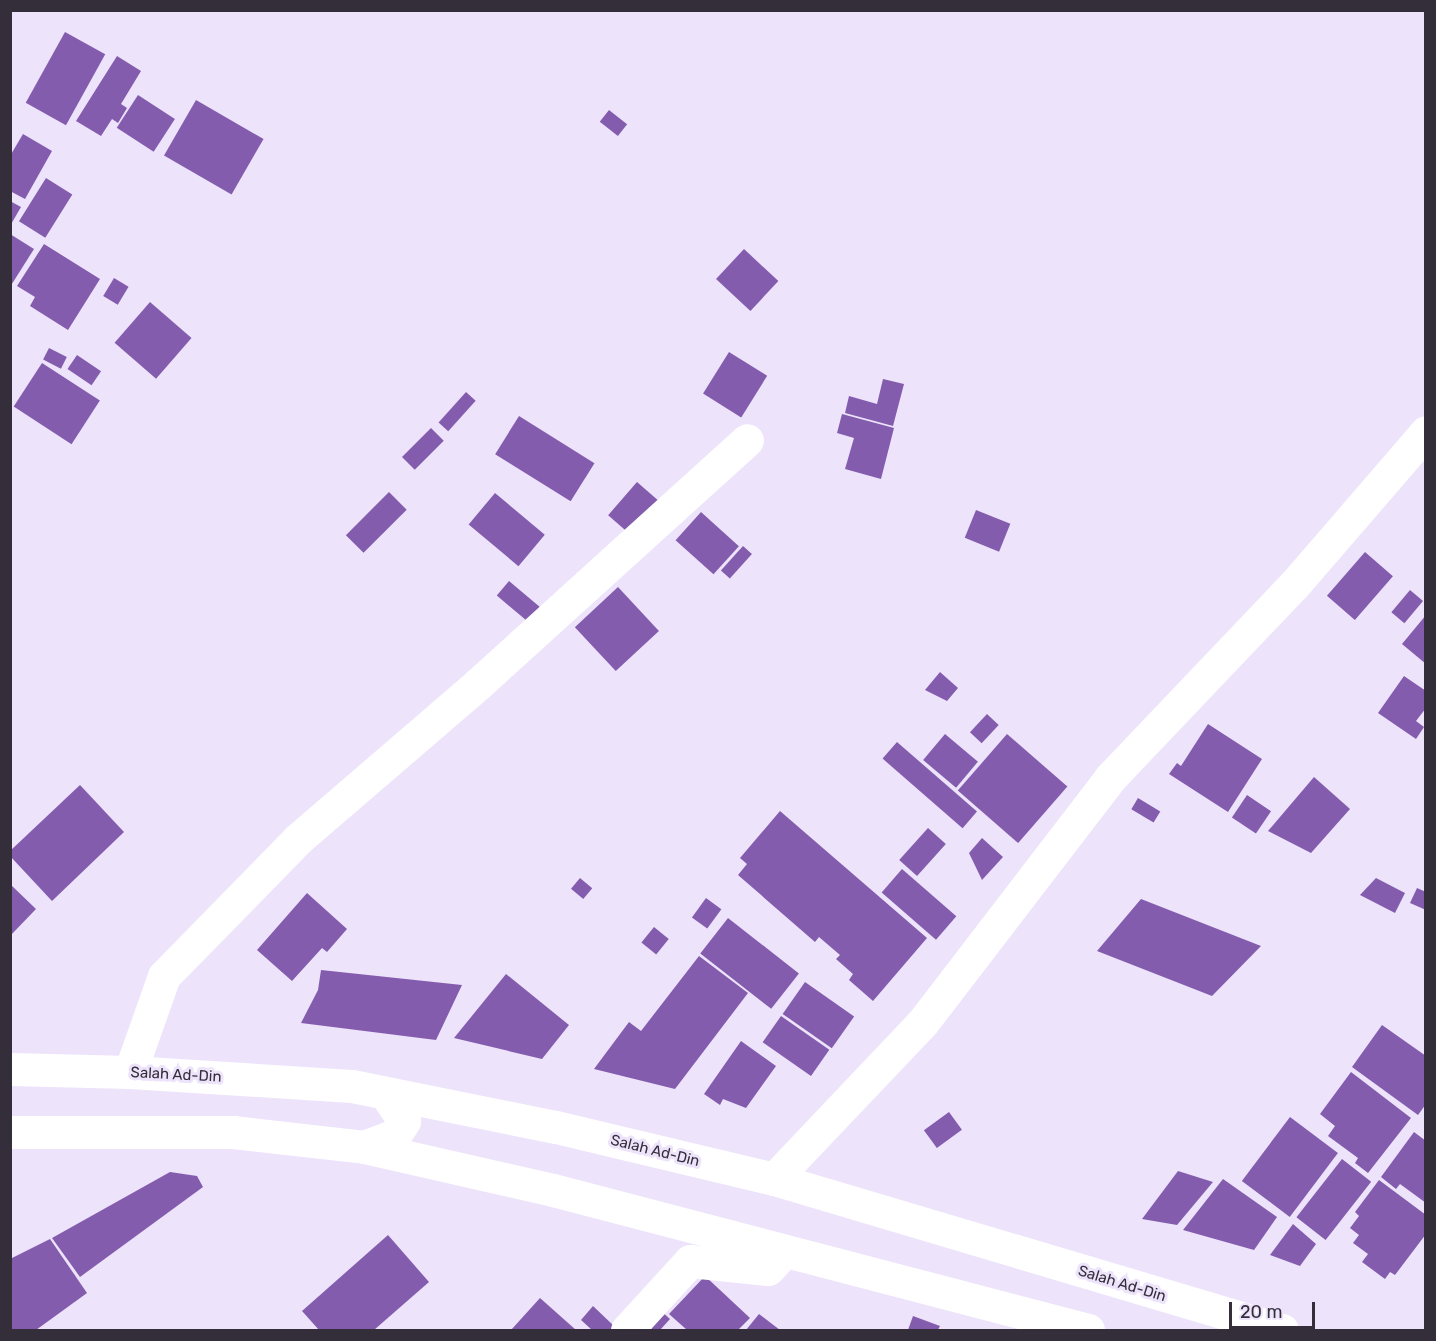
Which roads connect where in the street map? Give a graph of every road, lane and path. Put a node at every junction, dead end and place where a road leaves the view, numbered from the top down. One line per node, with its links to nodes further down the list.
1 (1425, 432): 8 (main road)
2 (747, 440): 4 (main road)
3 (10, 1069): 4 (main road, Salah Ad-Din)
4 (130, 1072): 5 (main road, Salah Ad-Din)
5 (386, 1094): 7 (main road); 8 (main road, Salah Ad-Din)
6 (10, 1132): 7 (main road)
7 (364, 1147): 9 (main road)
8 (774, 1179): 12 (main road, Salah Ad-Din)
9 (784, 1252): 10 (main road); 11 (main road)
10 (627, 1330)
11 (1088, 1330)
12 (1282, 1330)

